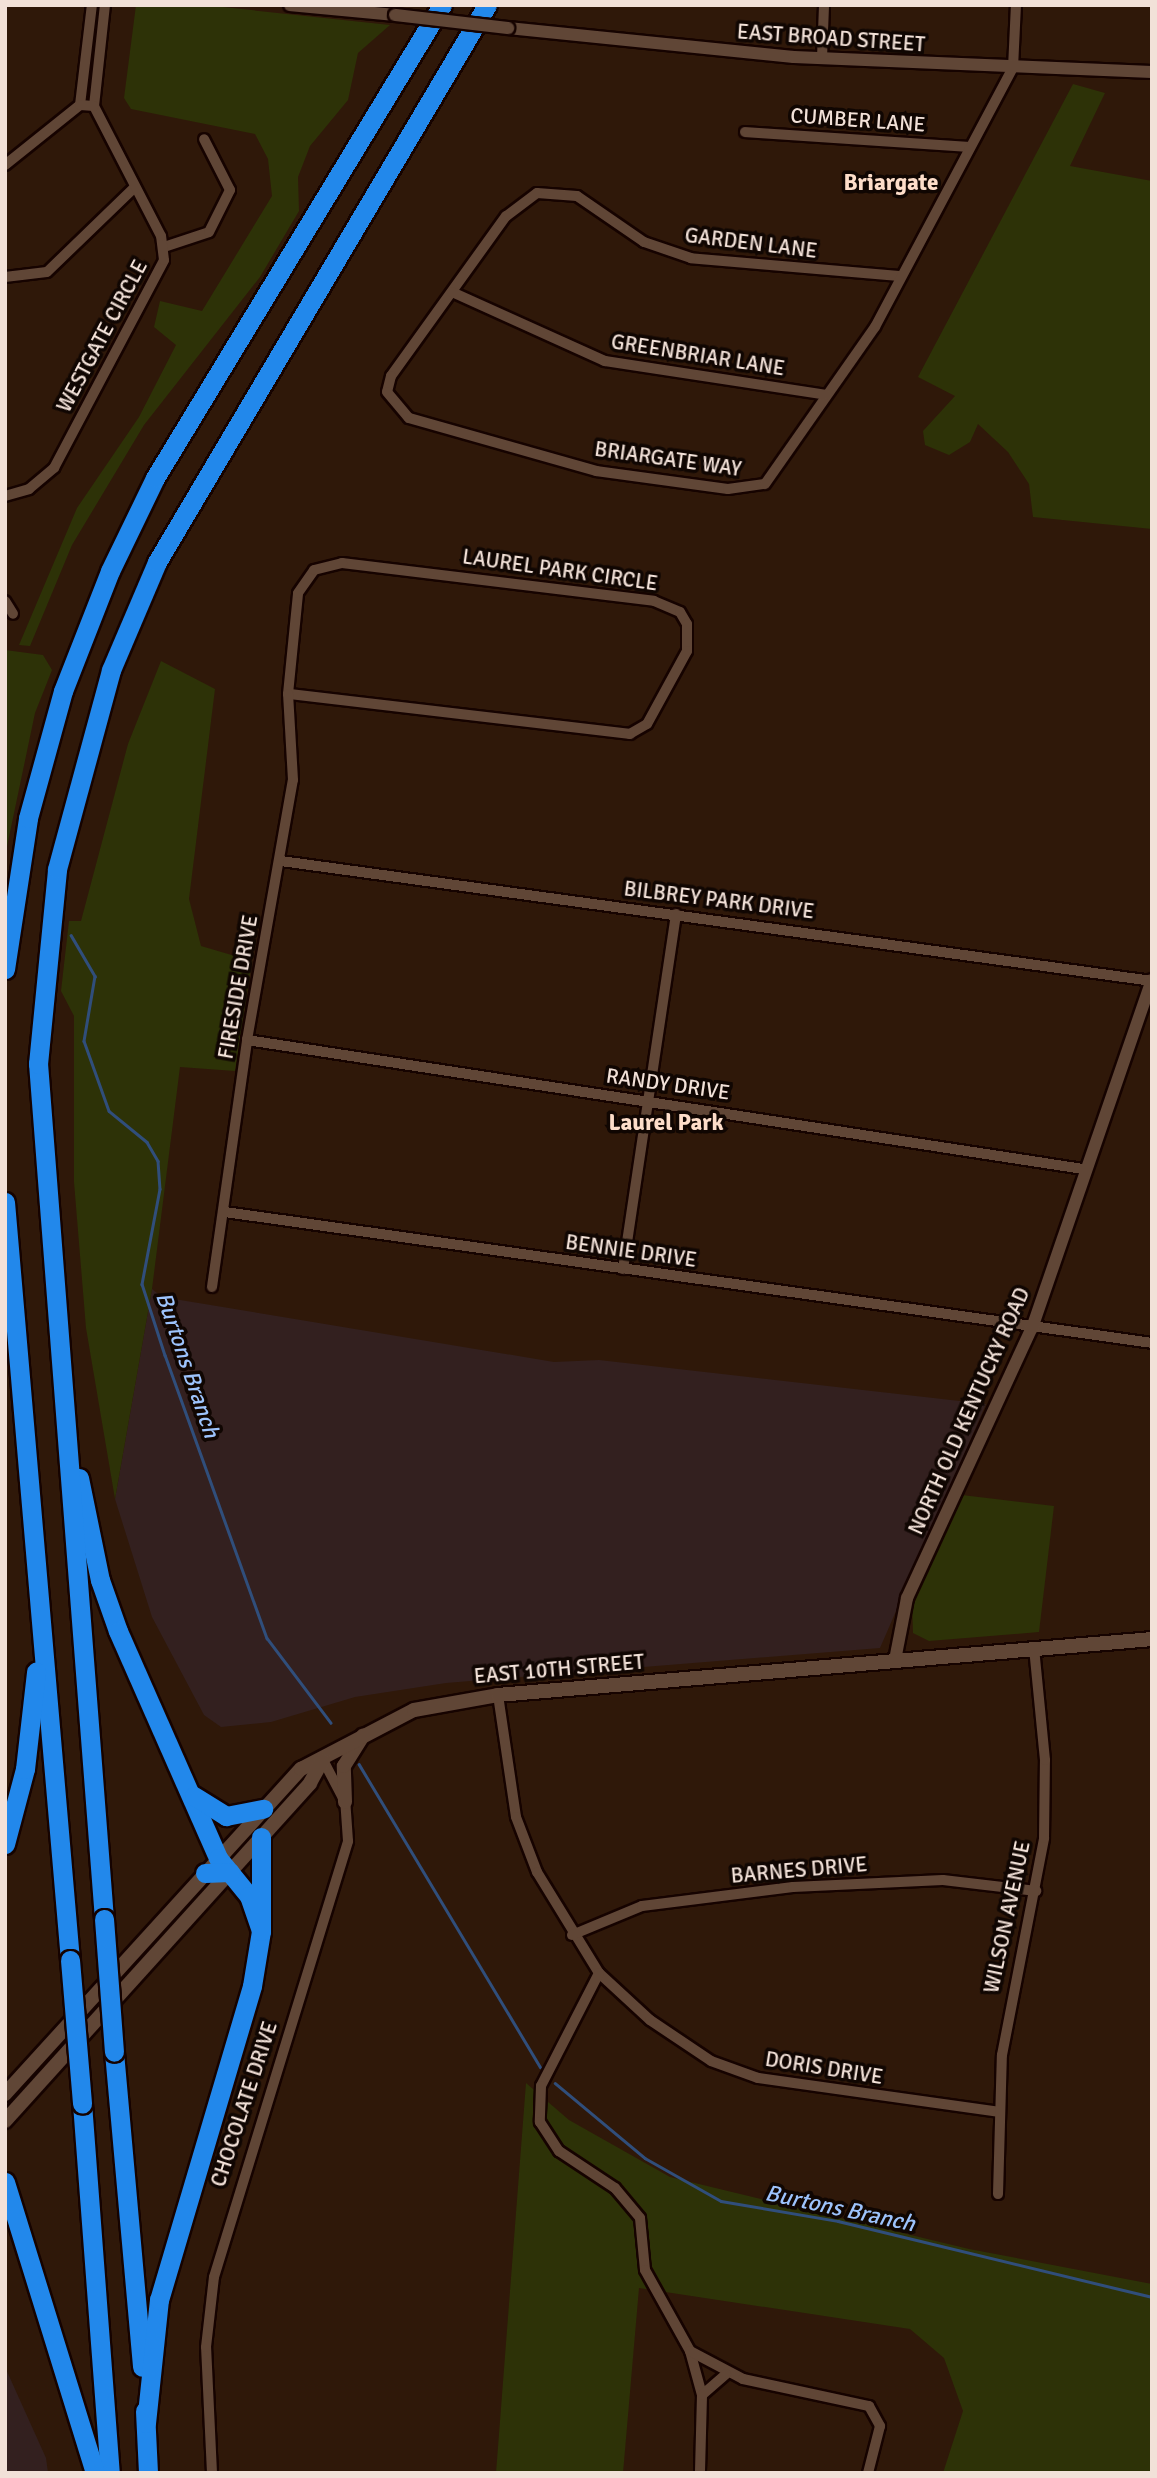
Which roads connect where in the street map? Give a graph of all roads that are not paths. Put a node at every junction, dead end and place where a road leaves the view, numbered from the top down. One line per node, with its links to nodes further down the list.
1 (92, 5): 11 (street)
2 (106, 5): 12 (street)
3 (290, 5): 8 (street, EAST BROAD STREET, bridge)
4 (442, 5): 29 (highway)
5 (487, 5): 40 (highway)
6 (824, 5): 8 (street)
7 (1016, 5): 9 (street)
8 (822, 58): 9 (street, EAST BROAD STREET)
9 (1013, 68): 10 (street, EAST BROAD STREET); 15 (street, BRIARGATE WAY)
10 (1152, 72)
11 (80, 104): 12 (street); 16 (street)
12 (94, 106): 17 (street, WESTGATE CIRCLE)
13 (745, 132): 15 (street, CUMBER LANE)
14 (204, 139): 18 (street)
15 (968, 148): 19 (street, BRIARGATE WAY)
16 (5, 165)
17 (134, 188): 18 (street, WESTGATE CIRCLE); 20 (street)
18 (164, 247): 23 (street, WESTGATE CIRCLE)
19 (898, 276): 21 (street, GARDEN LANE); 22 (street, BRIARGATE WAY)
20 (5, 277)
21 (452, 292): 22 (street, GREENBRIAR LANE); 22 (street, BRIARGATE WAY)
22 (826, 395)
23 (5, 496)
24 (5, 601): 25 (street)
25 (13, 614)
26 (288, 694): 26 (street, LAUREL PARK CIRCLE); 27 (street, FIRESIDE DRIVE)
27 (281, 860): 28 (street, BILBREY PARK DRIVE); 31 (street, FIRESIDE DRIVE)
28 (676, 914): 30 (street, BILBREY PARK DRIVE); 32 (street)
29 (5, 969)
30 (1152, 981): 33 (street, NORTH OLD KENTUCKY ROAD)
31 (247, 1040): 32 (street, RANDY DRIVE); 35 (street, FIRESIDE DRIVE)
32 (651, 1101): 33 (street, RANDY DRIVE); 36 (street)
33 (1083, 1169): 38 (street, NORTH OLD KENTUCKY ROAD)
34 (5, 1202): 41 (highway)
35 (225, 1212): 36 (street, BENNIE DRIVE); 37 (street, FIRESIDE DRIVE)
36 (623, 1269): 38 (street, BENNIE DRIVE)
37 (212, 1287)
38 (1032, 1328): 39 (street, BENNIE DRIVE); 44 (street, NORTH OLD KENTUCKY ROAD)
39 (1152, 1343)
40 (58, 1366): 48 (highway); 68 (highway, bridge)
41 (30, 1493): 52 (highway); 70 (highway, bridge)
42 (1152, 1639): 43 (main road, EAST 10TH STREET)
43 (1034, 1648): 44 (main road, EAST 10TH STREET); 55 (street, WILSON AVENUE)
44 (895, 1660): 45 (main road, EAST 10TH STREET)
45 (498, 1695): 46 (main road, EAST 10TH STREET); 57 (street, DORIS DRIVE)
46 (372, 1728): 47 (main road, EAST 10TH STREET); 49 (main road)
47 (323, 1760): 49 (street, CHOCOLATE DRIVE); 50 (main road, EAST 10TH STREET); 51 (main road)
48 (191, 1793): 50 (highway); 53 (highway)
49 (345, 1802): 72 (street, CHOCOLATE DRIVE)
50 (263, 1809): 53 (main road, EAST 10TH STREET)
51 (261, 1837): 53 (main road); 56 (highway)
52 (5, 1844)
53 (224, 1865): 54 (highway); 56 (highway); 61 (main road, EAST 10TH STREET)
54 (205, 1873): 59 (main road)
55 (1035, 1891): 57 (street, BARNES DRIVE); 60 (street, WILSON AVENUE)
56 (261, 1931): 68 (highway)
57 (572, 1935): 58 (street, DORIS DRIVE)
58 (600, 1973): 60 (street, DORIS DRIVE); 65 (street)
59 (5, 2094)
60 (999, 2112): 63 (street, WILSON AVENUE)
61 (5, 2121)
62 (5, 2182): 64 (highway)
63 (998, 2194)
64 (8, 2199): 69 (highway)
65 (690, 2351): 66 (street); 67 (street)
66 (726, 2374): 67 (street); 74 (street)
67 (702, 2395): 73 (street)
68 (146, 2423): 71 (highway)
69 (95, 2473)
70 (110, 2473)
71 (148, 2473)
72 (212, 2473)
73 (700, 2473)
74 (868, 2473)

